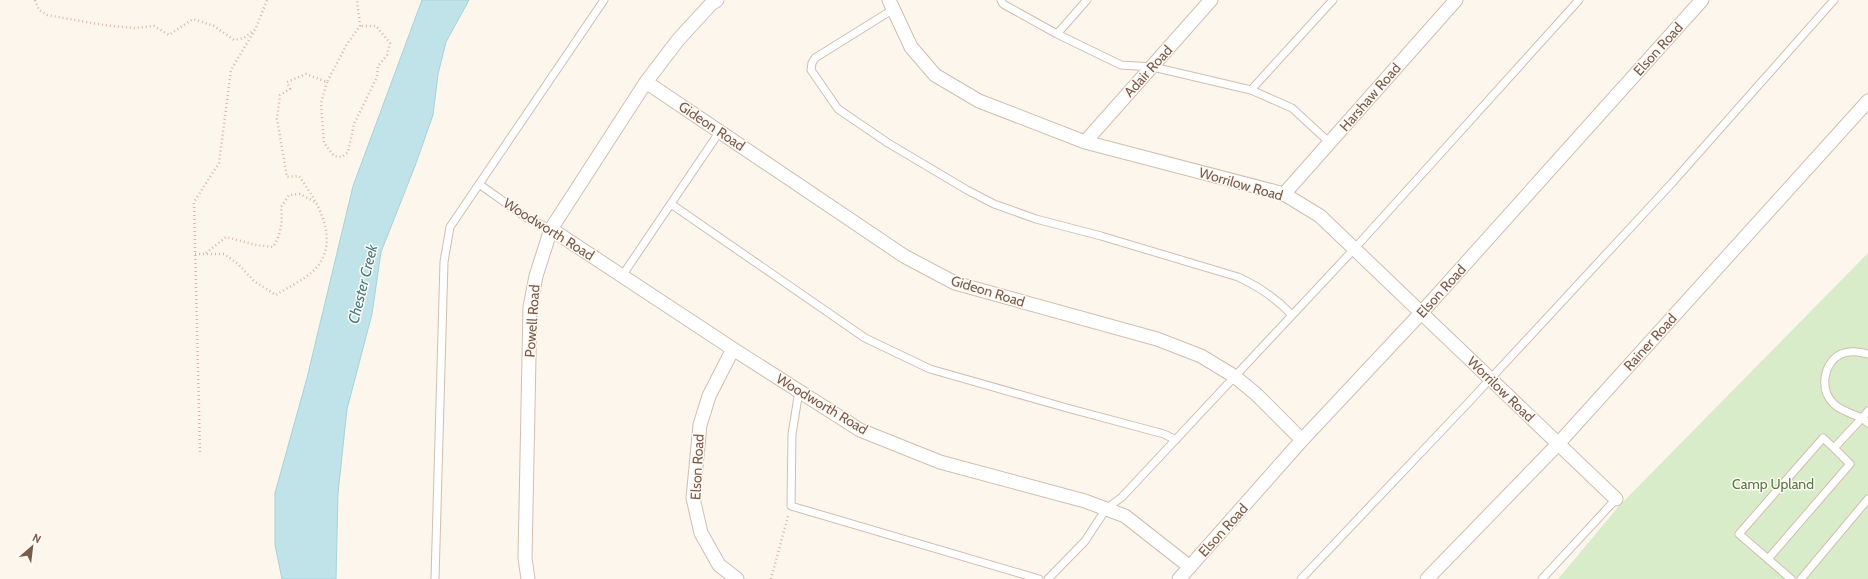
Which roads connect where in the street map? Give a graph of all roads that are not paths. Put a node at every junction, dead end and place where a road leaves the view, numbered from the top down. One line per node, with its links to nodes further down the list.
1 (604, 0): 20 (lane)
2 (1000, 0): 12 (lane)
3 (1087, 0): 12 (lane)
4 (1211, 0): 13 (street, Adair Road)
5 (1333, 0): 15 (lane)
6 (1456, 0): 19 (street, Harshaw Road)
7 (1579, 0): 24 (lane)
8 (1702, 0): 26 (street, Elson Road)
9 (1834, 0): 31 (lane)
10 (712, 1): 14 (street, Powell Road)
11 (891, 5): 18 (street, Worrilow Road); 27 (lane)
12 (1056, 34): 13 (lane)
13 (1153, 67): 15 (lane); 18 (street, Adair Road)
14 (646, 82): 17 (street, Gideon Road); 23 (street, Powell Road)
15 (1251, 90): 19 (lane)
16 (1868, 101): 38 (street, Rainer Road)
17 (720, 131): 22 (lane); 30 (street, Gideon Road)
18 (1085, 142): 21 (street, Worrilow Road)
19 (1330, 143): 21 (street, Harshaw Road)
20 (479, 184): 23 (lane, Woodworth Road); 45 (lane)
21 (1284, 194): 24 (street, Worrilow Road)
22 (671, 204): 25 (lane); 36 (lane)
23 (551, 229): 25 (street, Woodworth Road); 46 (street, Powell Road)
24 (1354, 248): 26 (street, Worrilow Road); 27 (lane)
25 (622, 276): 28 (street, Woodworth Road)
26 (1422, 312): 31 (street, Worrilow Road); 37 (street, Elson Road)
27 (1292, 315): 30 (lane)
28 (732, 349): 32 (street, Woodworth Road); 47 (street, Elson Road)
29 (1868, 354): 34 (lane)
30 (1234, 376): 36 (lane); 37 (street, Gideon Road)
31 (1490, 379): 38 (street, Worrilow Road); 51 (lane)
32 (799, 391): 42 (street, Woodworth Road); 48 (lane)
33 (1868, 411): 34 (lane)
34 (1862, 418): 35 (lane); 39 (lane)
35 (1868, 423)
36 (1176, 440): 42 (lane)
37 (1302, 440): 44 (street, Elson Road)
38 (1558, 444): 40 (street, Worrilow Road); 52 (street, Rainer Road)
39 (1834, 448): 43 (lane); 43 (lane)
40 (1616, 499): 53 (lane)
41 (1868, 499): 55 (lane)
42 (1106, 509): 44 (street, Woodworth Road); 49 (lane)
43 (1768, 559): 54 (lane)
44 (1190, 567): 50 (street, Elson Road)
45 (435, 579)
46 (528, 579)
47 (737, 579)
48 (1039, 579)
49 (1048, 579)
50 (1179, 579)
51 (1301, 579)
52 (1427, 579)
53 (1542, 579)
54 (1791, 579)
55 (1801, 579)

